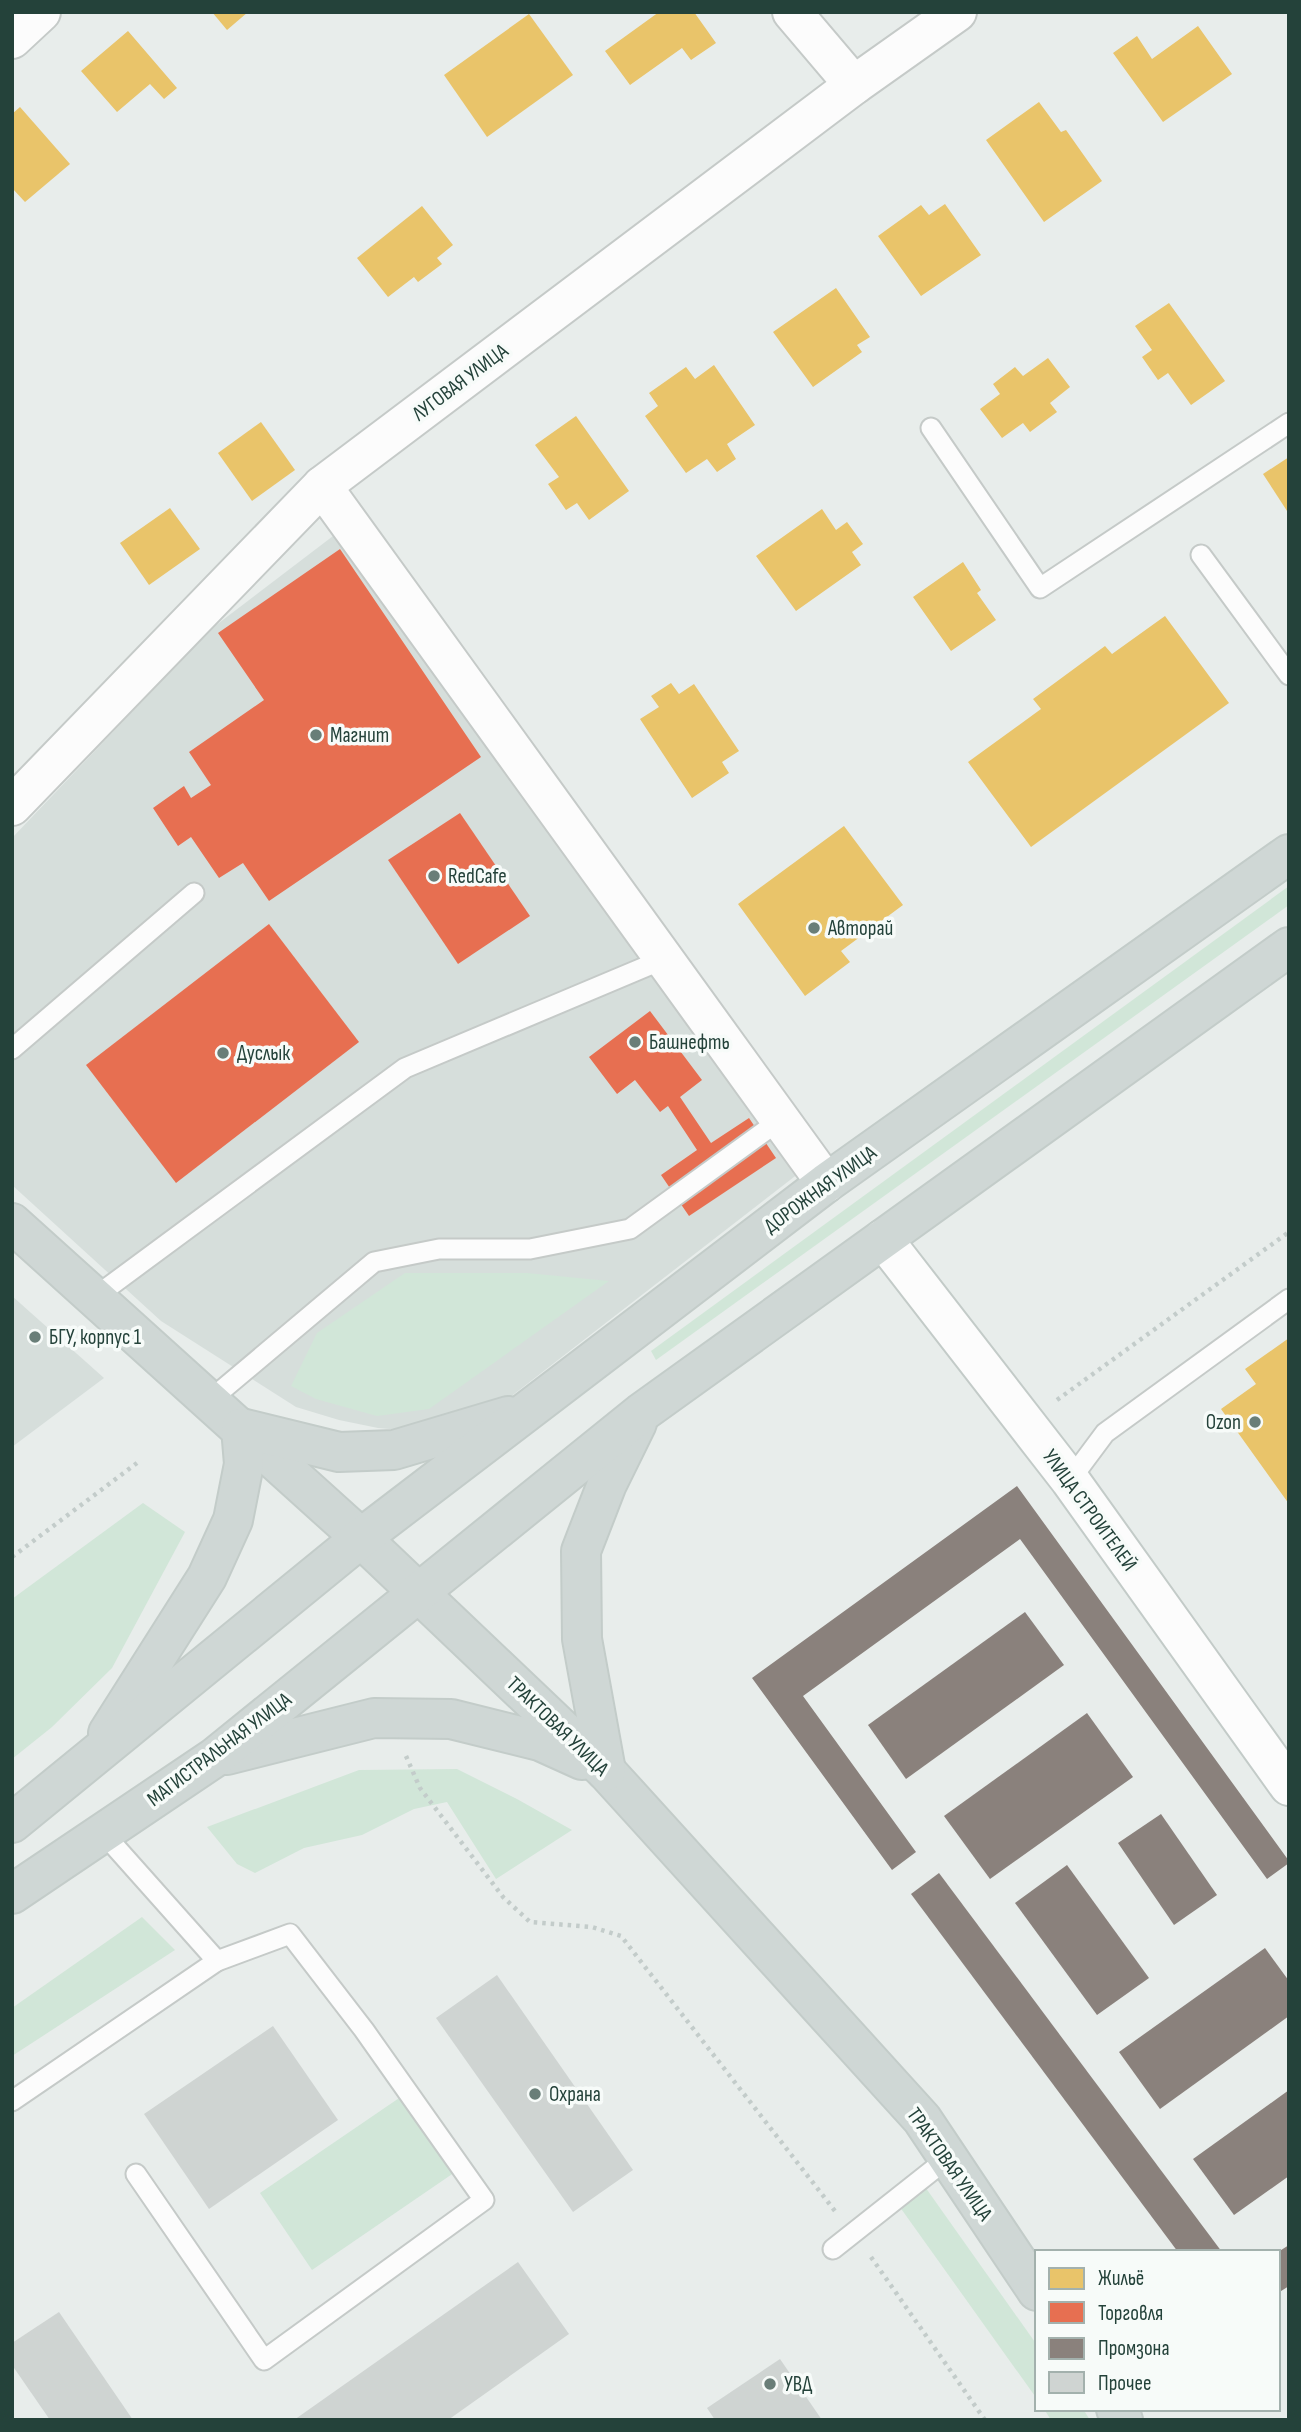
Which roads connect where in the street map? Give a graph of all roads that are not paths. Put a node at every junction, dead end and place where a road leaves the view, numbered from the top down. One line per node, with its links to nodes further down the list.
1 (41, 12): 4 (street)
2 (792, 12): 5 (street)
3 (957, 12): 5 (street, ЛУГОВАЯ УЛИЦА)
4 (12, 39)
5 (854, 85): 8 (street, ЛУГОВАЯ УЛИЦА)
6 (1289, 423): 7 (lane)
7 (931, 428)
8 (322, 486): 11 (street, ЛУГОВАЯ УЛИЦА); 15 (street)
9 (1201, 555): 10 (lane)
10 (1289, 675)
11 (12, 806)
12 (1289, 854): 18 (main road, ДОРОЖНАЯ УЛИЦА)
13 (194, 893): 16 (lane)
14 (1289, 947): 20 (main road)
15 (664, 959): 17 (street); 21 (lane)
16 (12, 1049)
17 (780, 1120): 18 (street); 23 (lane)
18 (826, 1184): 24 (main road, ДОРОЖНАЯ УЛИЦА)
19 (12, 1223): 21 (main road, ТРАКТОВАЯ УЛИЦА)
20 (883, 1239): 25 (main road); 27 (street, УЛИЦА СТРОИТЕЛЕЙ)
21 (95, 1297): 23 (main road, ТРАКТОВАЯ УЛИЦА)
22 (1289, 1299): 27 (lane)
23 (209, 1400): 26 (main road, ТРАКТОВАЯ УЛИЦА)
24 (530, 1409): 26 (main road); 28 (main road, ДОРОЖНАЯ УЛИЦА)
25 (641, 1413): 29 (main road); 32 (main road)
26 (241, 1428): 28 (main road, ТРАКТОВАЯ УЛИЦА); 31 (main road)
27 (1070, 1480): 33 (street, УЛИЦА СТРОИТЕЛЕЙ)
28 (361, 1538): 29 (main road, ТРАКТОВАЯ УЛИЦА); 31 (main road)
29 (419, 1593): 30 (main road, МАГИСТРАЛЬНАЯ УЛИЦА); 32 (main road, ТРАКТОВАЯ УЛИЦА)
30 (214, 1758): 32 (main road); 35 (main road, МАГИСТРАЛЬНАЯ УЛИЦА)
31 (90, 1762): 34 (main road)
32 (606, 1771): 39 (main road, ТРАКТОВАЯ УЛИЦА)
33 (1289, 1787)
34 (12, 1823)
35 (103, 1833): 36 (main road, МАГИСТРАЛЬНАЯ УЛИЦА); 37 (lane)
36 (12, 1894)
37 (217, 1961): 38 (lane); 40 (lane)
38 (12, 2101)
39 (948, 2158): 41 (lane); 42 (main road, ТРАКТОВАЯ УЛИЦА)
40 (136, 2175)
41 (833, 2249)
42 (1035, 2288)

